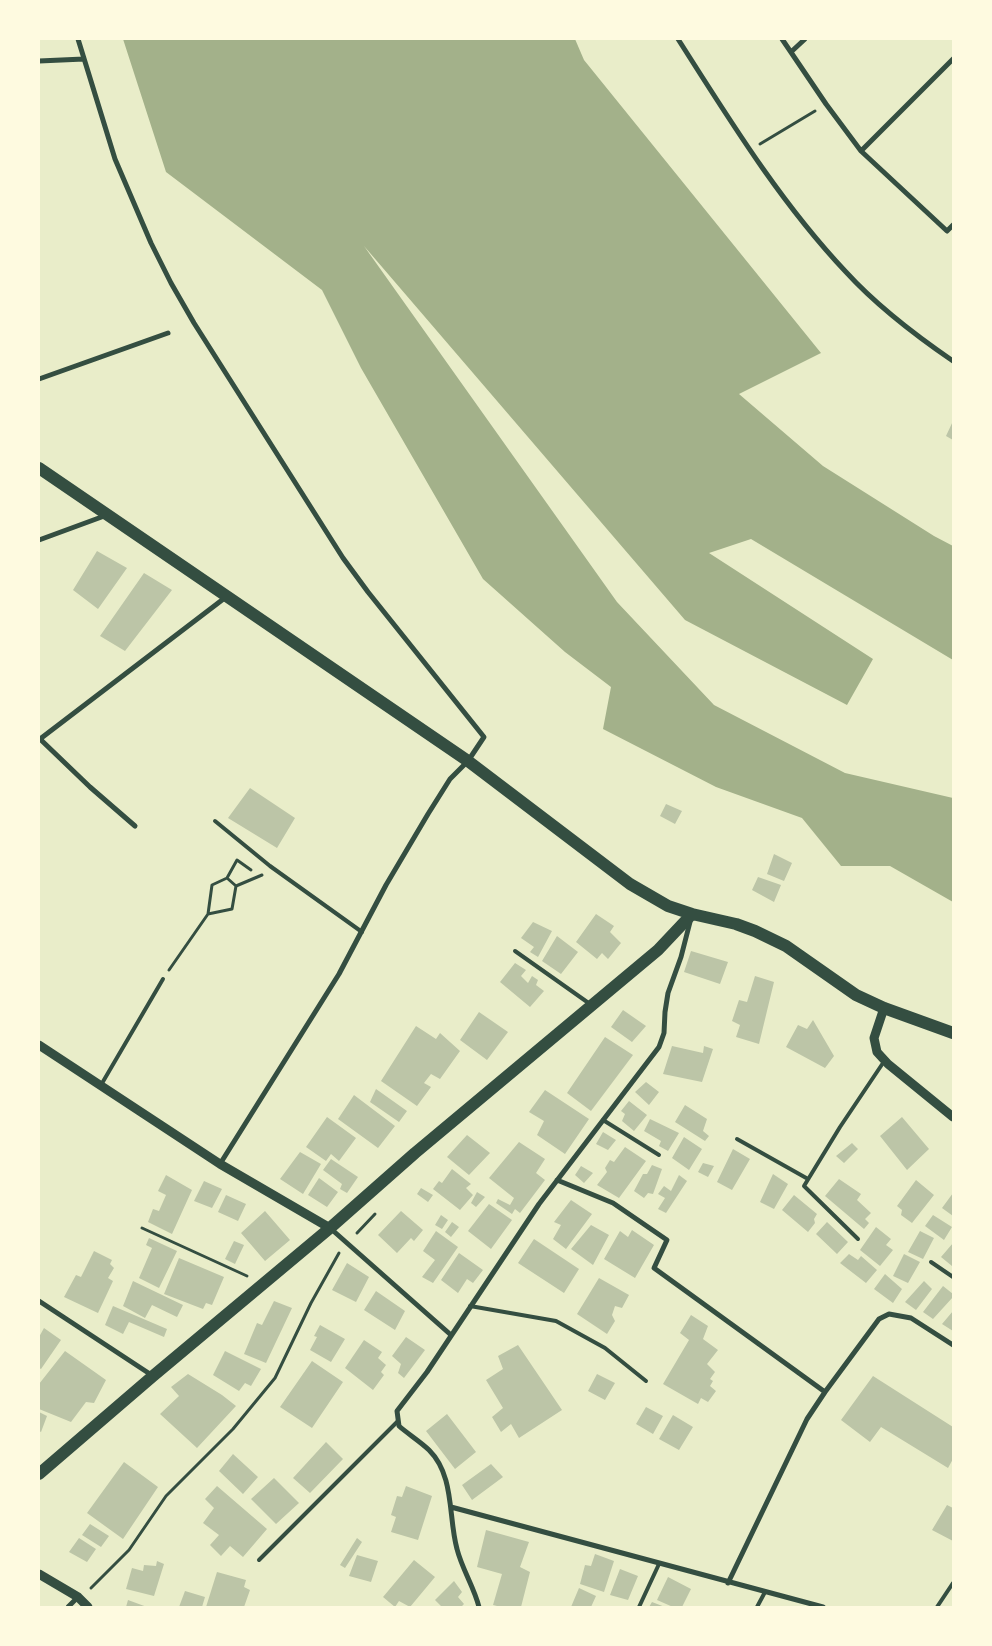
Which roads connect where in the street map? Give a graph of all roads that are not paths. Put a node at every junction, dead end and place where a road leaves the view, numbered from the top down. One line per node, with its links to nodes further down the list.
1 (78, 39): 6 (street)
2 (678, 39): 12 (street)
3 (782, 39): 5 (street)
4 (805, 39): 5 (street)
5 (791, 52): 9 (street)
6 (84, 59): 8 (street); 18 (street)
7 (953, 59): 9 (street)
8 (39, 61)
9 (862, 151): 10 (street)
10 (953, 225)
11 (168, 333): 13 (street)
12 (953, 361)
13 (39, 379)
14 (39, 468): 15 (main road)
15 (107, 515): 16 (street); 17 (main road)
16 (39, 540)
17 (226, 596): 18 (main road); 20 (street)
18 (468, 761): 21 (main road); 22 (street)
19 (216, 822): 22 (lane)
20 (135, 826)
21 (692, 914): 25 (main road); 26 (main road); 32 (street)
22 (362, 932): 35 (street)
23 (515, 951): 25 (lane)
24 (163, 979): 30 (lane)
25 (592, 1005): 38 (main road)
26 (884, 1008): 27 (main road); 29 (street)
27 (953, 1033)
28 (39, 1045): 30 (street)
29 (885, 1060): 31 (street); 36 (lane)
30 (100, 1086): 35 (street)
31 (953, 1117)
32 (602, 1120): 34 (lane); 37 (street)
33 (737, 1139): 36 (lane)
34 (659, 1155)
35 (220, 1164): 38 (street)
36 (808, 1179): 39 (lane)
37 (557, 1180): 43 (street); 48 (street)
38 (330, 1228): 44 (street); 46 (main road)
39 (858, 1239)
40 (932, 1262): 41 (lane)
41 (953, 1277)
42 (39, 1301): 46 (street)
43 (470, 1306): 44 (street); 47 (lane)
44 (451, 1335): 49 (street)
45 (953, 1345): 48 (street)
46 (153, 1376): 50 (main road)
47 (646, 1381)
48 (825, 1392): 55 (street)
49 (398, 1421): 51 (street); 52 (lane)
50 (39, 1474)
51 (451, 1507): 53 (street); 61 (street)
52 (259, 1560)
53 (659, 1564): 55 (street); 62 (lane)
54 (39, 1574): 58 (street)
55 (728, 1583): 57 (street)
56 (953, 1584): 65 (lane)
57 (765, 1592): 63 (lane); 64 (street)
58 (78, 1598): 59 (street); 60 (street)
59 (68, 1607)
60 (88, 1607)
61 (479, 1607)
62 (639, 1607)
63 (757, 1607)
64 (823, 1607)
65 (938, 1607)

